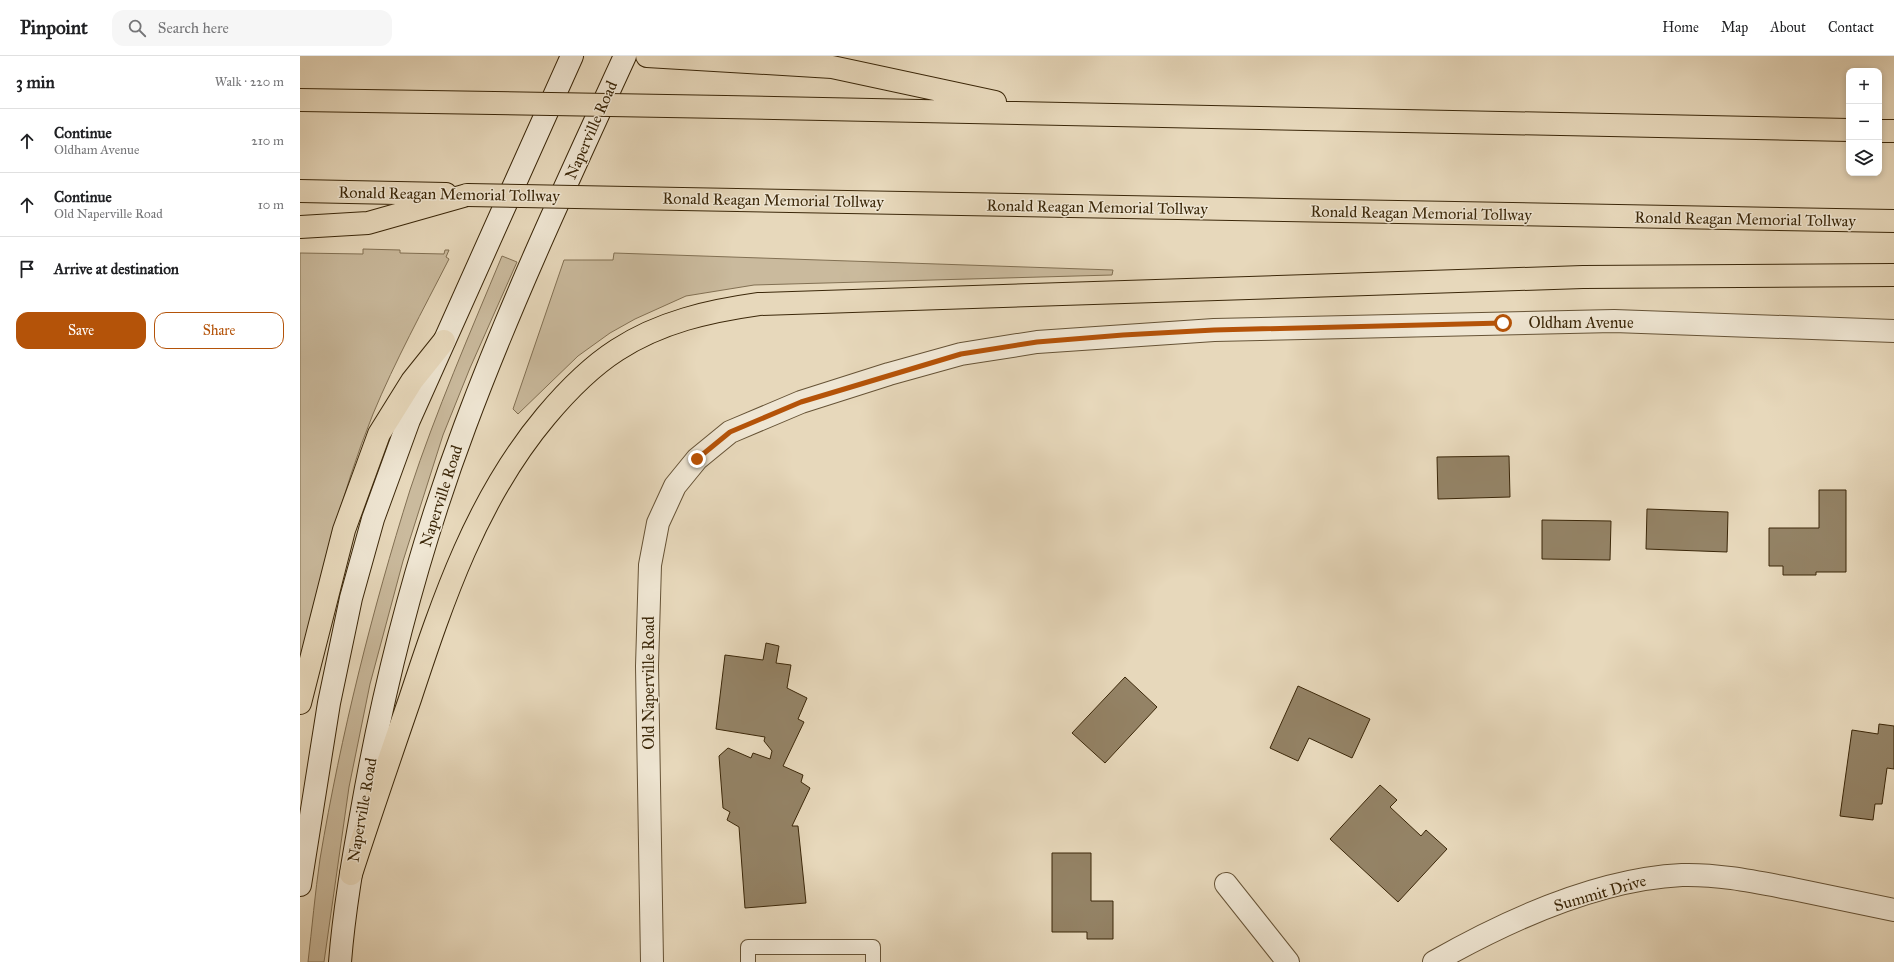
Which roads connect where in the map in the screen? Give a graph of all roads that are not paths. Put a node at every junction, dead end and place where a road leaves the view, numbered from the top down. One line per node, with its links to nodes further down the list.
1 (572, 56): 15 (street)
2 (625, 56): 18 (street, Naperville Road)
3 (647, 56): 5 (highway)
4 (300, 100): 5 (highway, bridge)
5 (1043, 112): 6 (highway)
6 (1846, 130)
7 (1882, 131): 8 (highway)
8 (1894, 131)
9 (300, 191): 10 (highway, Ronald Reagan Memorial Tollway)
10 (467, 195): 11 (highway, Ronald Reagan Memorial Tollway, bridge); 12 (highway)
11 (1894, 221)
12 (300, 227)
13 (1894, 275): 18 (highway)
14 (1894, 331): 16 (street, Oldham Avenue)
15 (444, 341): 17 (highway); 20 (street)
16 (730, 432): 23 (street, Old Naperville Road)
17 (300, 703)
18 (351, 874): 22 (street, Naperville Road)
19 (1226, 884): 26 (street)
20 (300, 885)
21 (1894, 910): 27 (street, Summit Drive)
22 (340, 962)
23 (652, 962)
24 (748, 962): 25 (lane)
25 (873, 962)
26 (1288, 962)
27 (1434, 962)

